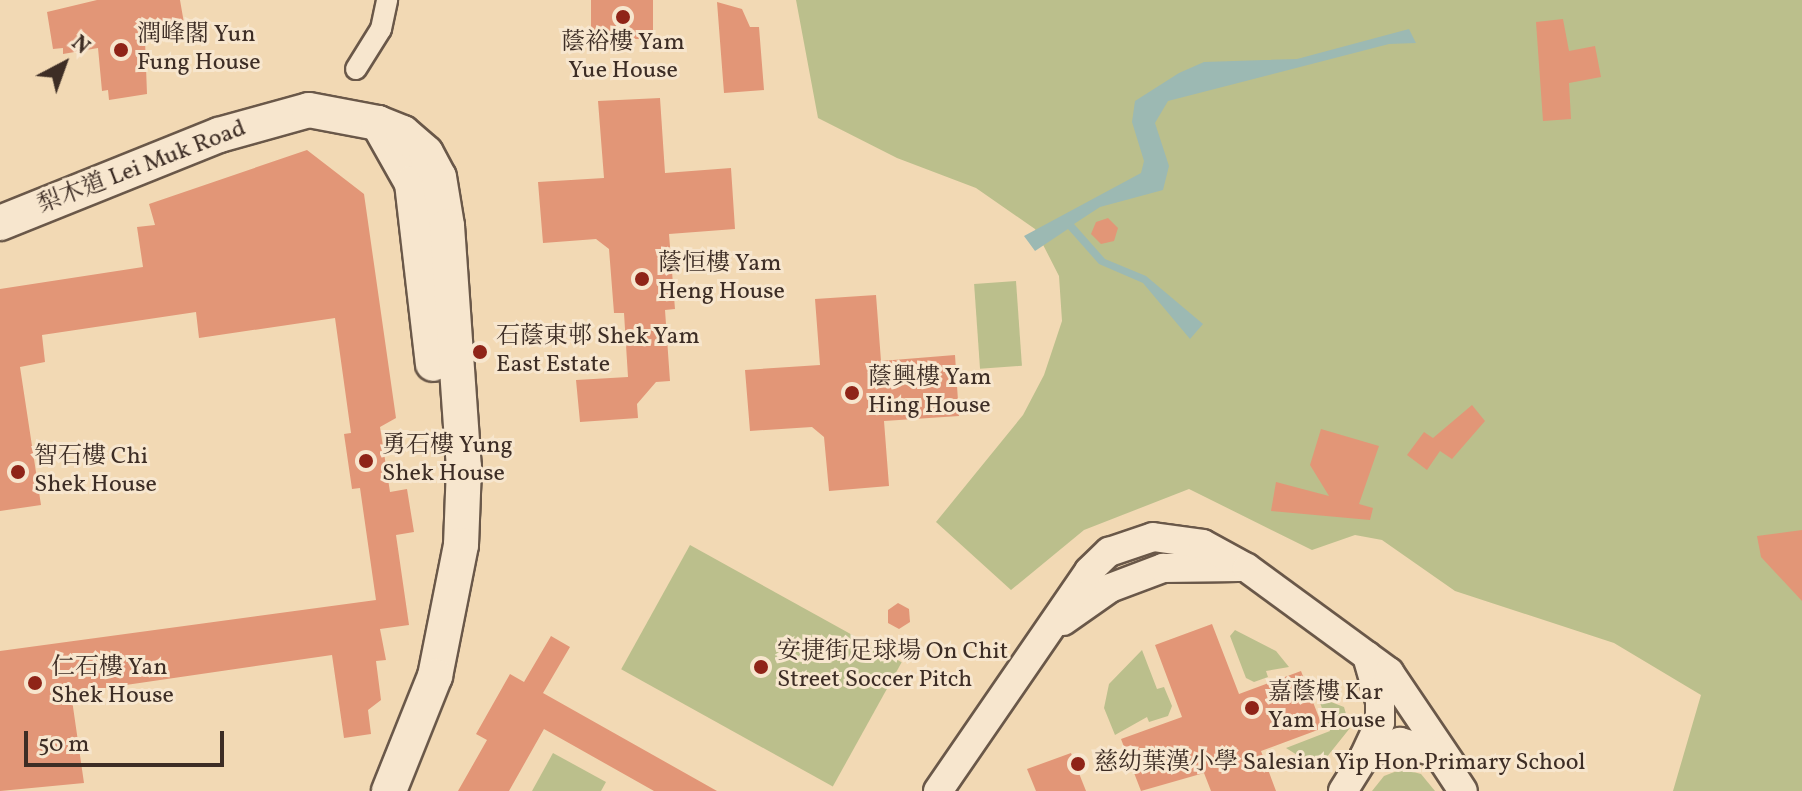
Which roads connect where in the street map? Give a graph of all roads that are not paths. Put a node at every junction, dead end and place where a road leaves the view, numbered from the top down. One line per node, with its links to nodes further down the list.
1 (387, 0): 2 (street)
2 (356, 69)
3 (0, 223): 7 (street, 梨木道 Lei Muk Road)
4 (1365, 654): 5 (street); 6 (street); 8 (street)
5 (1364, 757): 6 (street); 9 (street)
6 (1458, 779)
7 (389, 791)
8 (938, 791)
9 (1343, 791)

